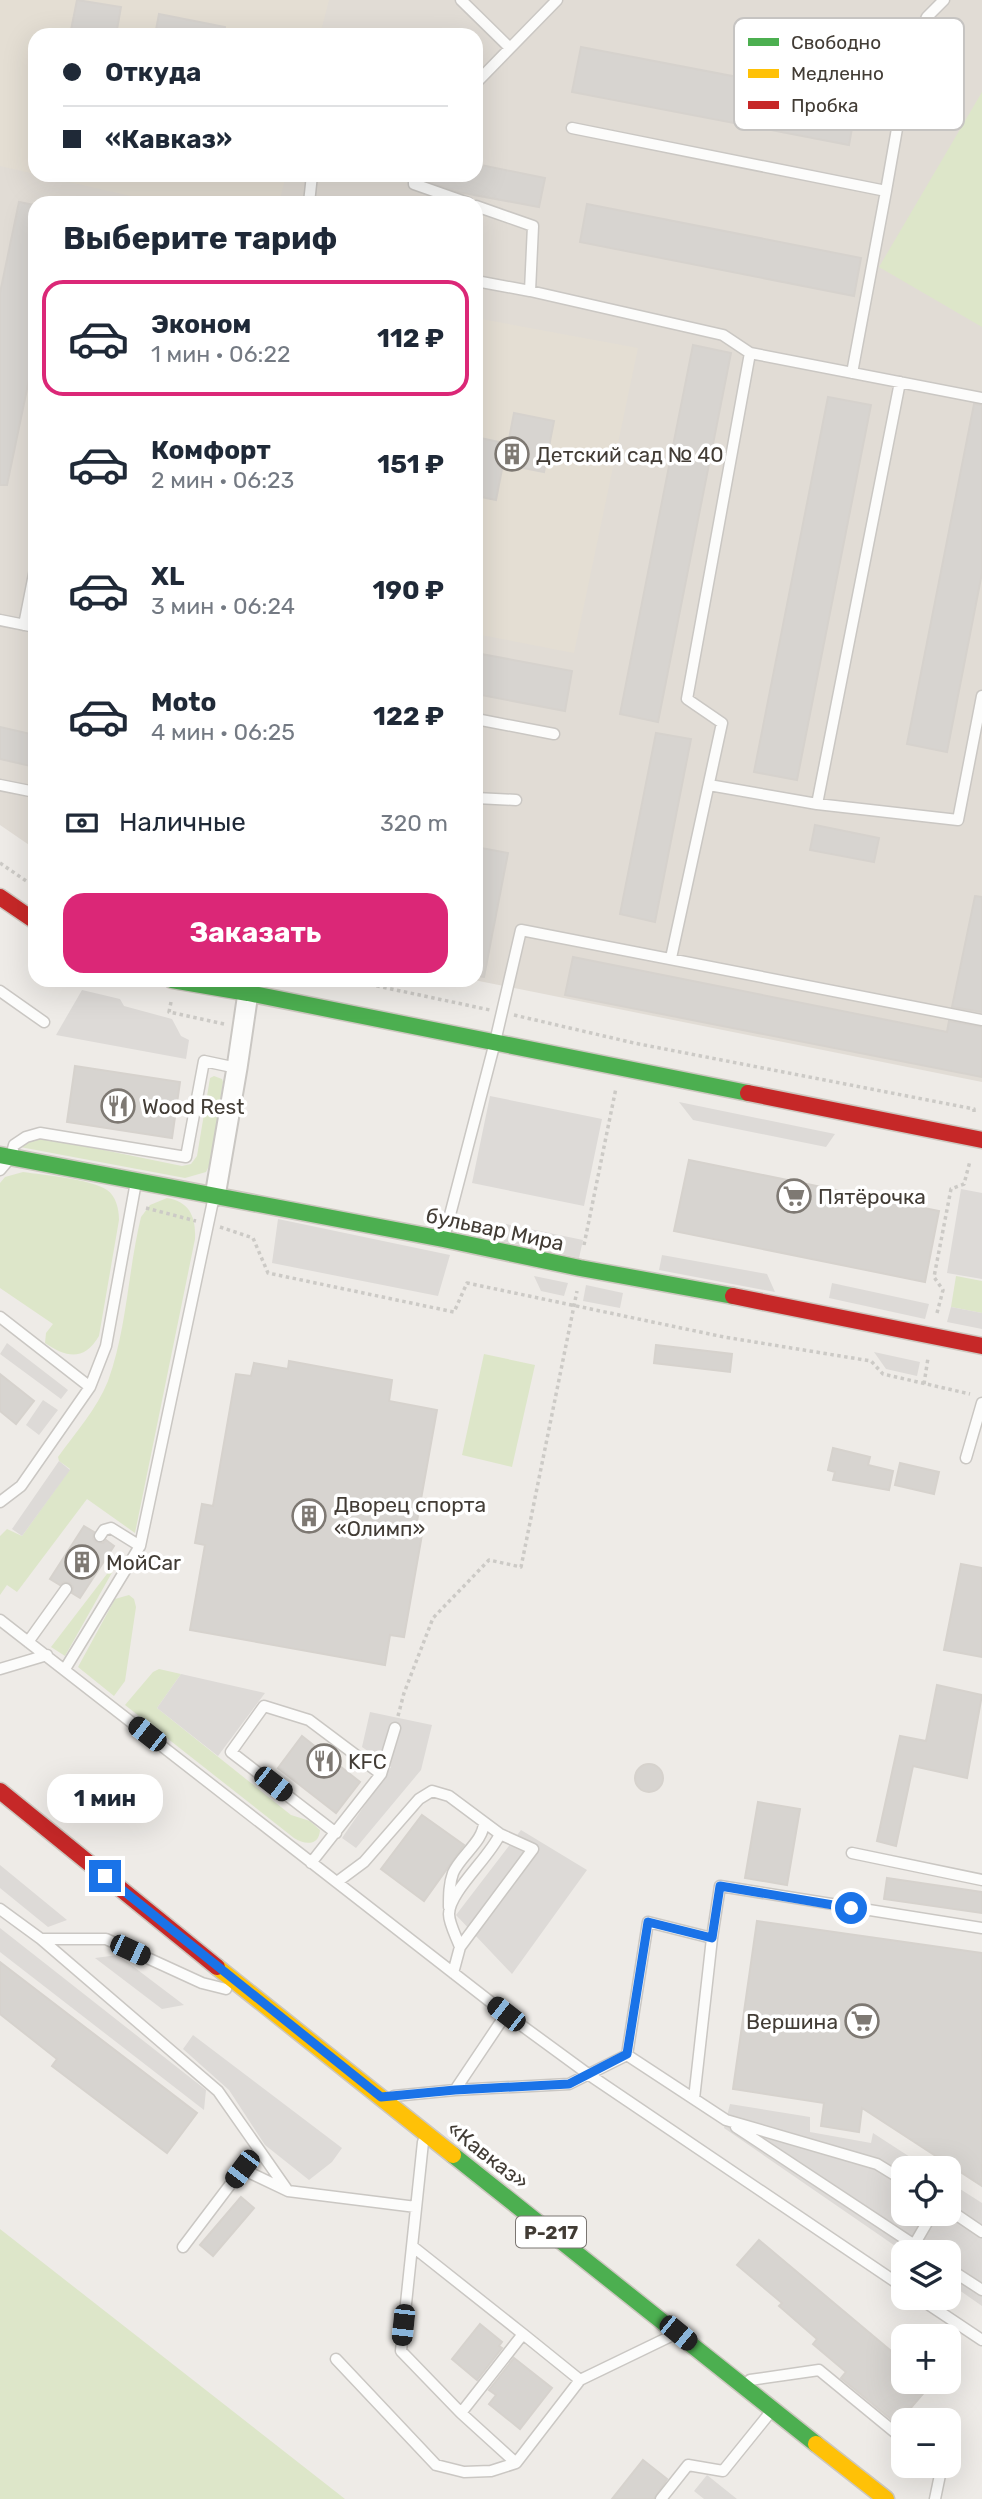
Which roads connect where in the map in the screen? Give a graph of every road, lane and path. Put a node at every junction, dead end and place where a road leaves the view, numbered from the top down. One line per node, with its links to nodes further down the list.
1 (461, 0): 5 (lane)
2 (557, 0): 5 (lane)
3 (944, 0): 4 (lane)
4 (927, 18)
5 (510, 48): 6 (lane)
6 (483, 76)
7 (572, 128): 10 (lane)
8 (897, 130): 10 (lane)
9 (414, 182): 11 (lane)
10 (886, 191): 16 (lane)
11 (448, 196)
12 (483, 208): 14 (lane)
13 (483, 282): 14 (lane)
14 (530, 290): 15 (lane)
15 (750, 353): 16 (lane); 27 (lane)
16 (852, 373): 17 (lane)
17 (900, 382): 18 (lane); 31 (lane)
18 (982, 398)
19 (28, 605): 21 (lane)
20 (0, 620): 21 (lane)
21 (24, 625): 22 (lane)
22 (28, 626)
23 (982, 696): 31 (lane)
24 (483, 720): 25 (lane)
25 (554, 734)
26 (0, 785): 28 (lane)
27 (709, 785): 31 (lane); 36 (lane)
28 (28, 791)
29 (483, 798): 30 (lane)
30 (516, 800)
31 (817, 804)
32 (0, 863): 33 (path)
33 (28, 882)
34 (0, 897): 35 (main road)
35 (28, 916)
36 (671, 958): 41 (lane); 44 (lane)
37 (172, 987): 43 (path)
38 (250, 987): 43 (street)
39 (254, 987): 44 (main road)
40 (0, 991): 42 (lane)
41 (982, 1020)
42 (44, 1022)
43 (243, 1028): 45 (street)
44 (495, 1042): 46 (main road); 56 (lane)
45 (237, 1068): 50 (lane); 53 (street)
46 (621, 1068): 47 (path); 49 (main road); 57 (path)
47 (974, 1109): 48 (path); 49 (path)
48 (982, 1110)
49 (978, 1139): 60 (path)
50 (6, 1156): 51 (lane); 52 (main road, бульвар Мира)
51 (0, 1170)
52 (136, 1181): 53 (main road, бульвар Мира); 54 (lane)
53 (215, 1196): 55 (lane); 56 (main road, бульвар Мира)
54 (131, 1205): 55 (path); 63 (lane)
55 (209, 1223): 58 (path); 69 (lane)
56 (443, 1239): 57 (main road, бульвар Мира)
57 (580, 1268): 58 (path); 60 (main road, бульвар Мира)
58 (574, 1307): 62 (path); 76 (path)
59 (0, 1317): 63 (lane)
60 (932, 1336): 61 (main road, бульвар Мира); 62 (path)
61 (982, 1346)
62 (924, 1384): 64 (path)
63 (90, 1387): 67 (lane)
64 (982, 1396)
65 (982, 1403): 66 (lane)
66 (966, 1458)
67 (0, 1502)
68 (100, 1536): 69 (lane)
69 (140, 1546): 75 (lane)
70 (66, 1589): 72 (lane)
71 (0, 1620): 72 (lane)
72 (28, 1642): 73 (lane)
73 (47, 1655): 74 (lane); 75 (lane)
74 (0, 1669)
75 (65, 1669): 83 (lane)
76 (395, 1728): 77 (lane)
77 (382, 1774): 80 (lane); 80 (lane)
78 (0, 1790): 93 (main road, «Кавказ» / Р-217)
79 (484, 1822): 81 (lane); 85 (lane); 87 (lane)
80 (336, 1833): 83 (lane)
81 (500, 1834): 87 (lane); 91 (lane)
82 (852, 1853): 84 (lane)
83 (311, 1863): 85 (lane)
84 (982, 1880)
85 (337, 1882): 92 (lane)
86 (0, 1909): 90 (lane)
87 (449, 1914): 91 (lane)
88 (982, 1928): 89 (lane)
89 (712, 1938): 95 (lane); 99 (lane)
90 (40, 1939): 93 (lane); 103 (lane)
91 (460, 1947): 92 (lane)
92 (453, 1972): 94 (lane)
93 (252, 1995): 98 (main road, «Кавказ» / Р-217)
94 (506, 2014): 96 (lane); 97 (lane)
95 (627, 2054): 96 (lane); 99 (lane)
96 (588, 2074): 97 (lane); 111 (lane)
97 (455, 2090): 98 (lane)
98 (381, 2097): 101 (main road, «Кавказ» / Р-217)
99 (694, 2099): 100 (lane)
100 (726, 2120): 102 (lane); 107 (lane)
101 (424, 2131): 104 (lane); 114 (main road, «Кавказ» / Р-217)
102 (891, 2173)
103 (288, 2191): 104 (lane); 109 (lane)
104 (416, 2207): 108 (lane)
105 (961, 2218): 106 (lane)
106 (982, 2232)
107 (906, 2240)
108 (412, 2246): 115 (lane); 121 (lane)
109 (183, 2247)
110 (961, 2276): 112 (lane)
111 (891, 2279)
112 (982, 2290)
113 (937, 2310): 116 (lane)
114 (678, 2333): 118 (lane); 119 (main road, «Кавказ» / Р-217)
115 (523, 2334): 118 (lane); 121 (lane)
116 (982, 2340)
117 (336, 2359): 123 (lane)
118 (580, 2380): 123 (lane)
119 (738, 2381): 120 (main road, «Кавказ» / Р-217); 122 (lane)
120 (774, 2408): 125 (lane); 126 (main road, «Кавказ» / Р-217)
121 (461, 2413): 123 (lane)
122 (891, 2429)
123 (516, 2463)
124 (939, 2478): 127 (lane)
125 (661, 2499)
126 (886, 2499)
127 (935, 2499)

